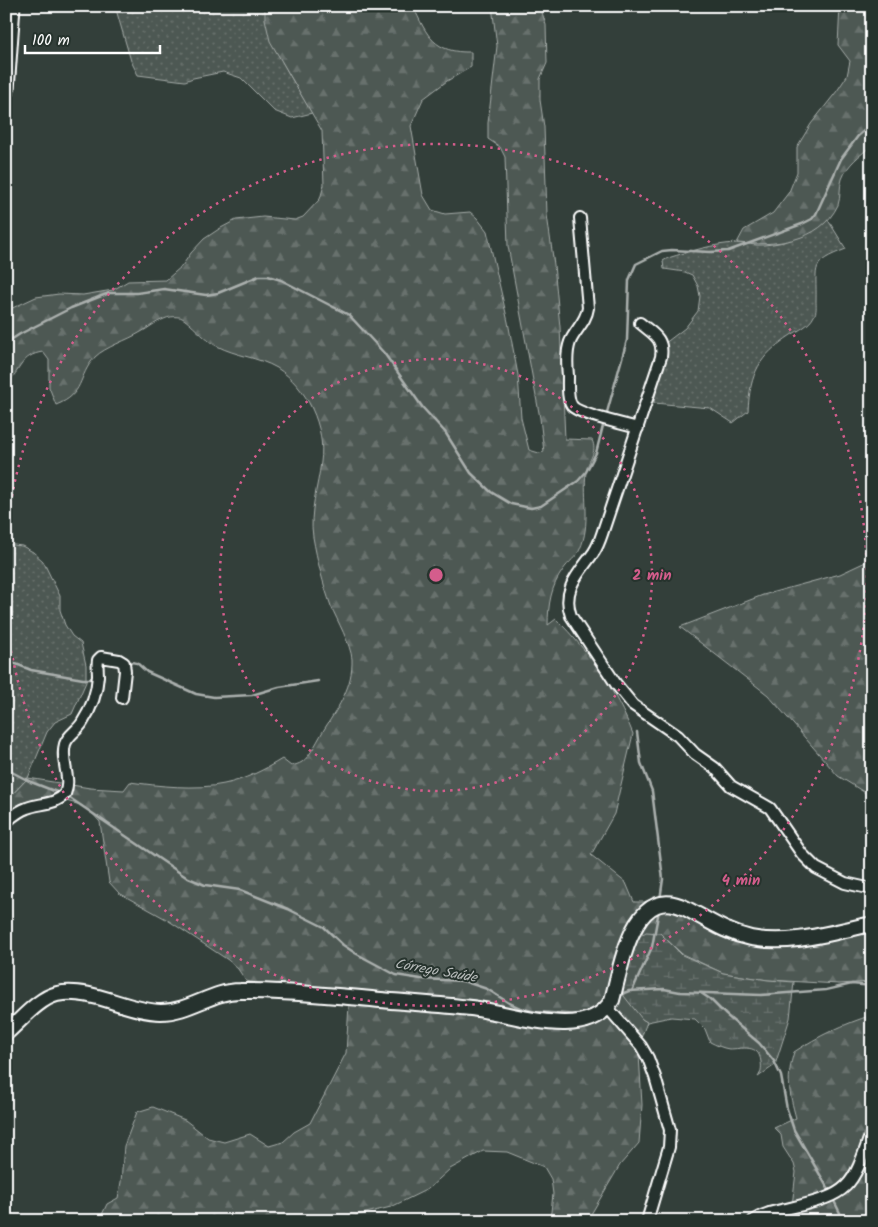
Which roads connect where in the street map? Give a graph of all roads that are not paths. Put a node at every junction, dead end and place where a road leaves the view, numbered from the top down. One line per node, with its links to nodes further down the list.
1 (12, 6): 2 (main road)
2 (6, 90)
3 (580, 218): 5 (street)
4 (640, 323): 5 (street)
5 (638, 428): 8 (street)
6 (122, 698): 7 (street)
7 (6, 822)
8 (872, 889)
9 (872, 924): 10 (street)
10 (608, 1008): 11 (street); 13 (street)
11 (6, 1033)
12 (872, 1130): 14 (street)
13 (647, 1221)
14 (753, 1221)

